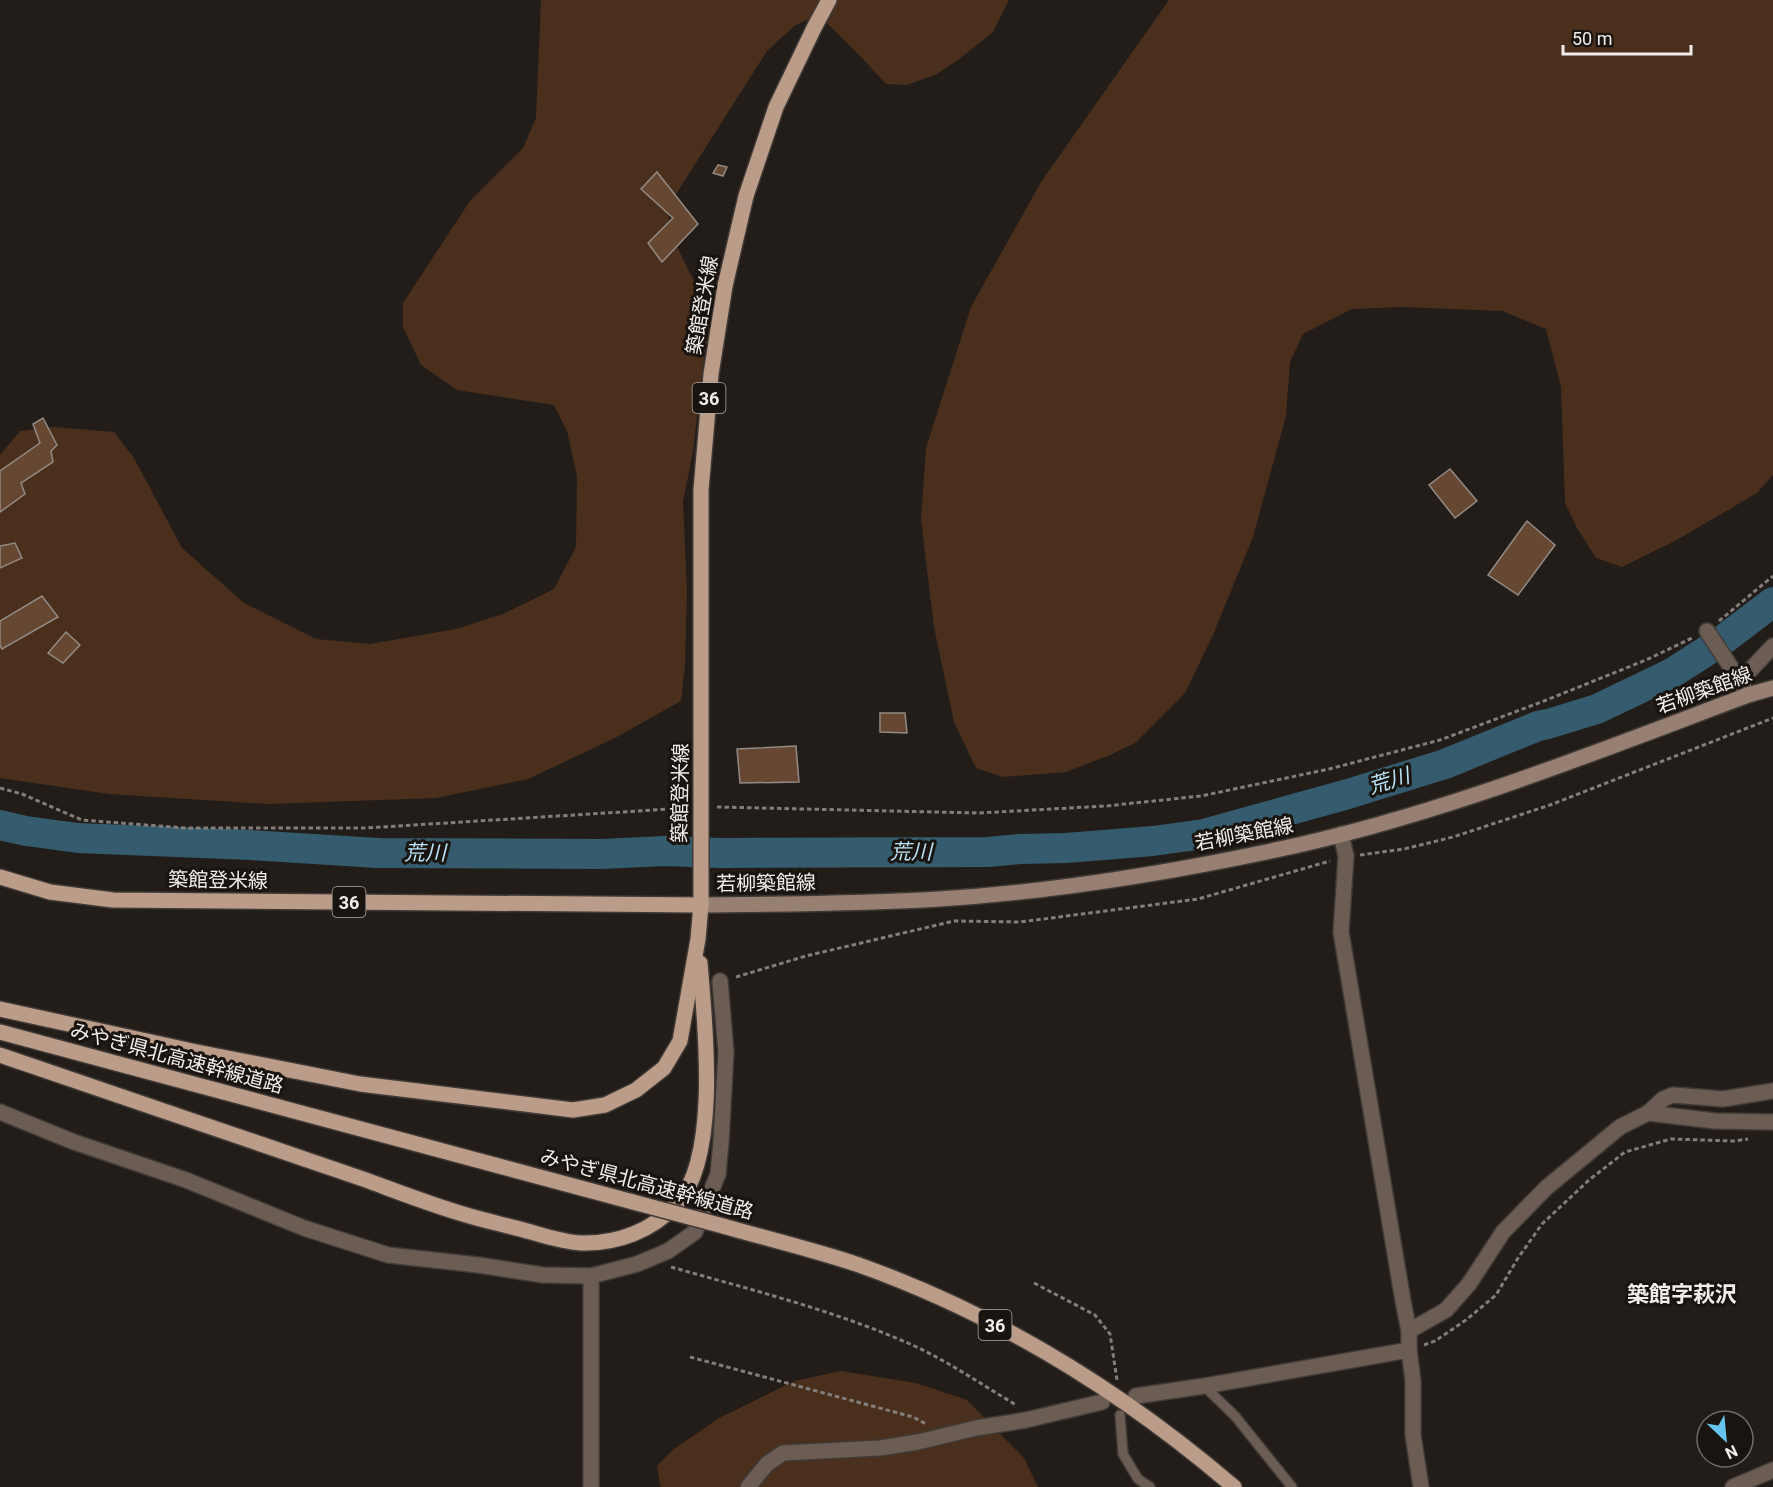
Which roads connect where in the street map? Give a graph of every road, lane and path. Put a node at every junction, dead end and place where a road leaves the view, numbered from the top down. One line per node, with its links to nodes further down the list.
1 (829, 0): 9 (main road, 築館登米線 / 36)
2 (1773, 576): 3 (path)
3 (1707, 631): 5 (street); 9 (path)
4 (1773, 646): 5 (street)
5 (1736, 676): 7 (street)
6 (1773, 688): 7 (main road, 若柳築館線)
7 (1748, 695): 10 (main road, 若柳築館線)
8 (0, 788): 9 (path)
9 (700, 811): 12 (main road, 築館登米線 / 36)
10 (1341, 834): 12 (main road, 若柳築館線); 26 (street)
11 (0, 877): 12 (main road, 築館登米線 / 36)
12 (701, 904): 13 (main road)
13 (698, 939): 15 (main road); 17 (main road)
14 (720, 981): 23 (street)
15 (0, 1009)
16 (0, 1032): 40 (main road, みやぎ県北高速幹線道路 / 36, bridge)
17 (0, 1055)
18 (1773, 1091): 20 (street)
19 (0, 1112): 24 (street)
20 (1648, 1113): 21 (street); 26 (street)
21 (1773, 1122)
22 (1754, 1138): 27 (path)
23 (655, 1257): 24 (street); 34 (path)
24 (591, 1276): 37 (street)
25 (1034, 1283): 29 (path)
26 (1409, 1331): 27 (street)
27 (1409, 1350): 30 (street); 42 (street)
28 (690, 1357): 35 (path)
29 (1117, 1384)
30 (1204, 1386): 31 (street); 41 (lane)
31 (1136, 1396)
32 (1101, 1402): 34 (street)
33 (1120, 1415): 39 (lane)
34 (1026, 1420): 35 (street)
35 (946, 1435): 38 (street)
36 (1773, 1470): 43 (street)
37 (591, 1487)
38 (748, 1487)
39 (1150, 1487)
40 (1234, 1487)
41 (1292, 1487)
42 (1421, 1487)
43 (1733, 1487)

